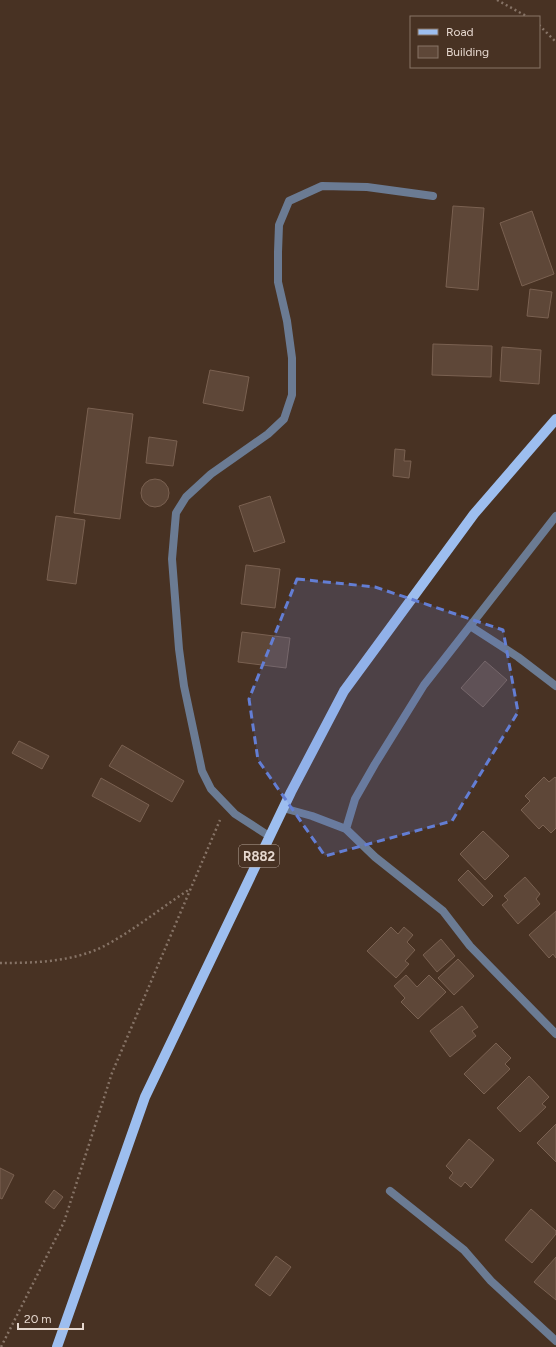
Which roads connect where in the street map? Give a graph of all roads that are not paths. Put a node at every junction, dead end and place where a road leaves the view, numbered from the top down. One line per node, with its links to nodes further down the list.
1 (433, 196): 8 (street)
2 (556, 419): 6 (main road, R882)
3 (556, 516): 4 (street)
4 (470, 626): 5 (street); 7 (street)
5 (556, 686)
6 (283, 808): 7 (street); 8 (main road, R882)
7 (346, 829): 9 (street)
8 (269, 836): 12 (main road, R882)
9 (556, 1034)
10 (390, 1191): 11 (street)
11 (556, 1341)
12 (57, 1347)

